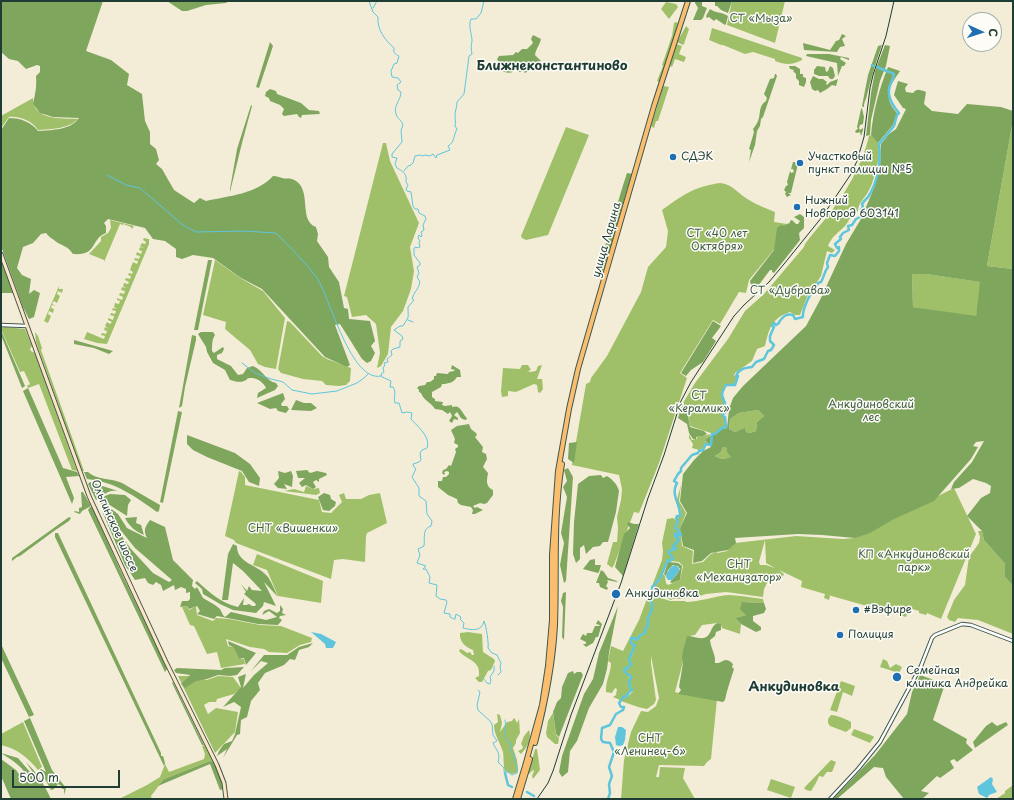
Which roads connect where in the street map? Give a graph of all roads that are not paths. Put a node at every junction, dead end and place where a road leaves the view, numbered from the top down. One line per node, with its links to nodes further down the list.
1 (688, 1): 5 (main road, улица Ларина)
2 (1, 254): 4 (main road, Ольгинское шоссе)
3 (1, 325): 4 (street)
4 (26, 326): 7 (main road, Ольгинское шоссе)
5 (579, 370): 8 (main road); 8 (main road, улица Ларина)
6 (1013, 641): 9 (street)
7 (226, 799)
8 (516, 799)
9 (830, 799)

